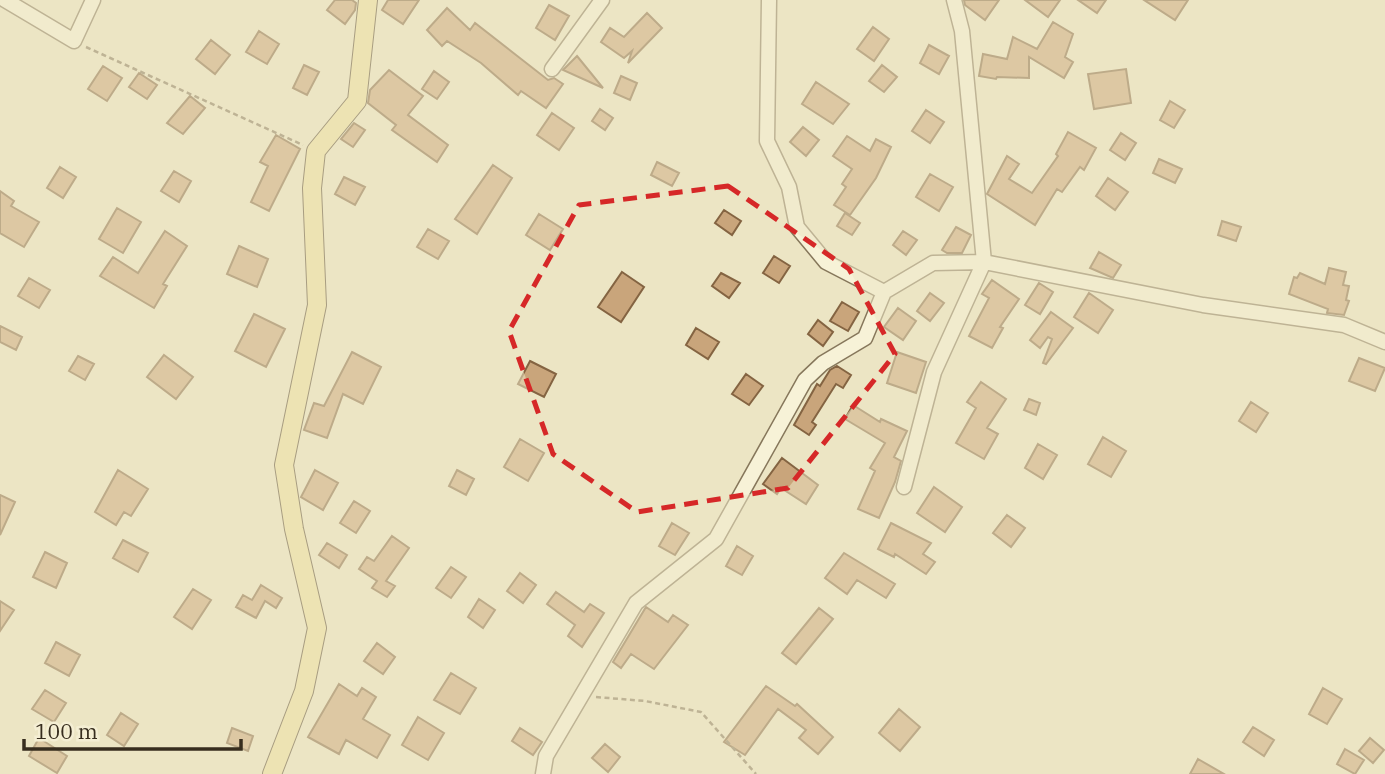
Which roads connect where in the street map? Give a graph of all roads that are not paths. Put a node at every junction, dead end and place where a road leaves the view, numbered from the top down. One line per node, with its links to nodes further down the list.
1 (5, 0): 2 (street)
2 (93, 0)
3 (368, 0): 12 (main road)
4 (602, 0): 7 (street)
5 (769, 0): 9 (street)
6 (954, 0): 8 (street)
7 (552, 69)
8 (984, 262): 9 (street); 10 (street); 11 (street)
9 (884, 292): 13 (street)
10 (1385, 342)
11 (905, 487)
12 (272, 774)
13 (543, 774)

